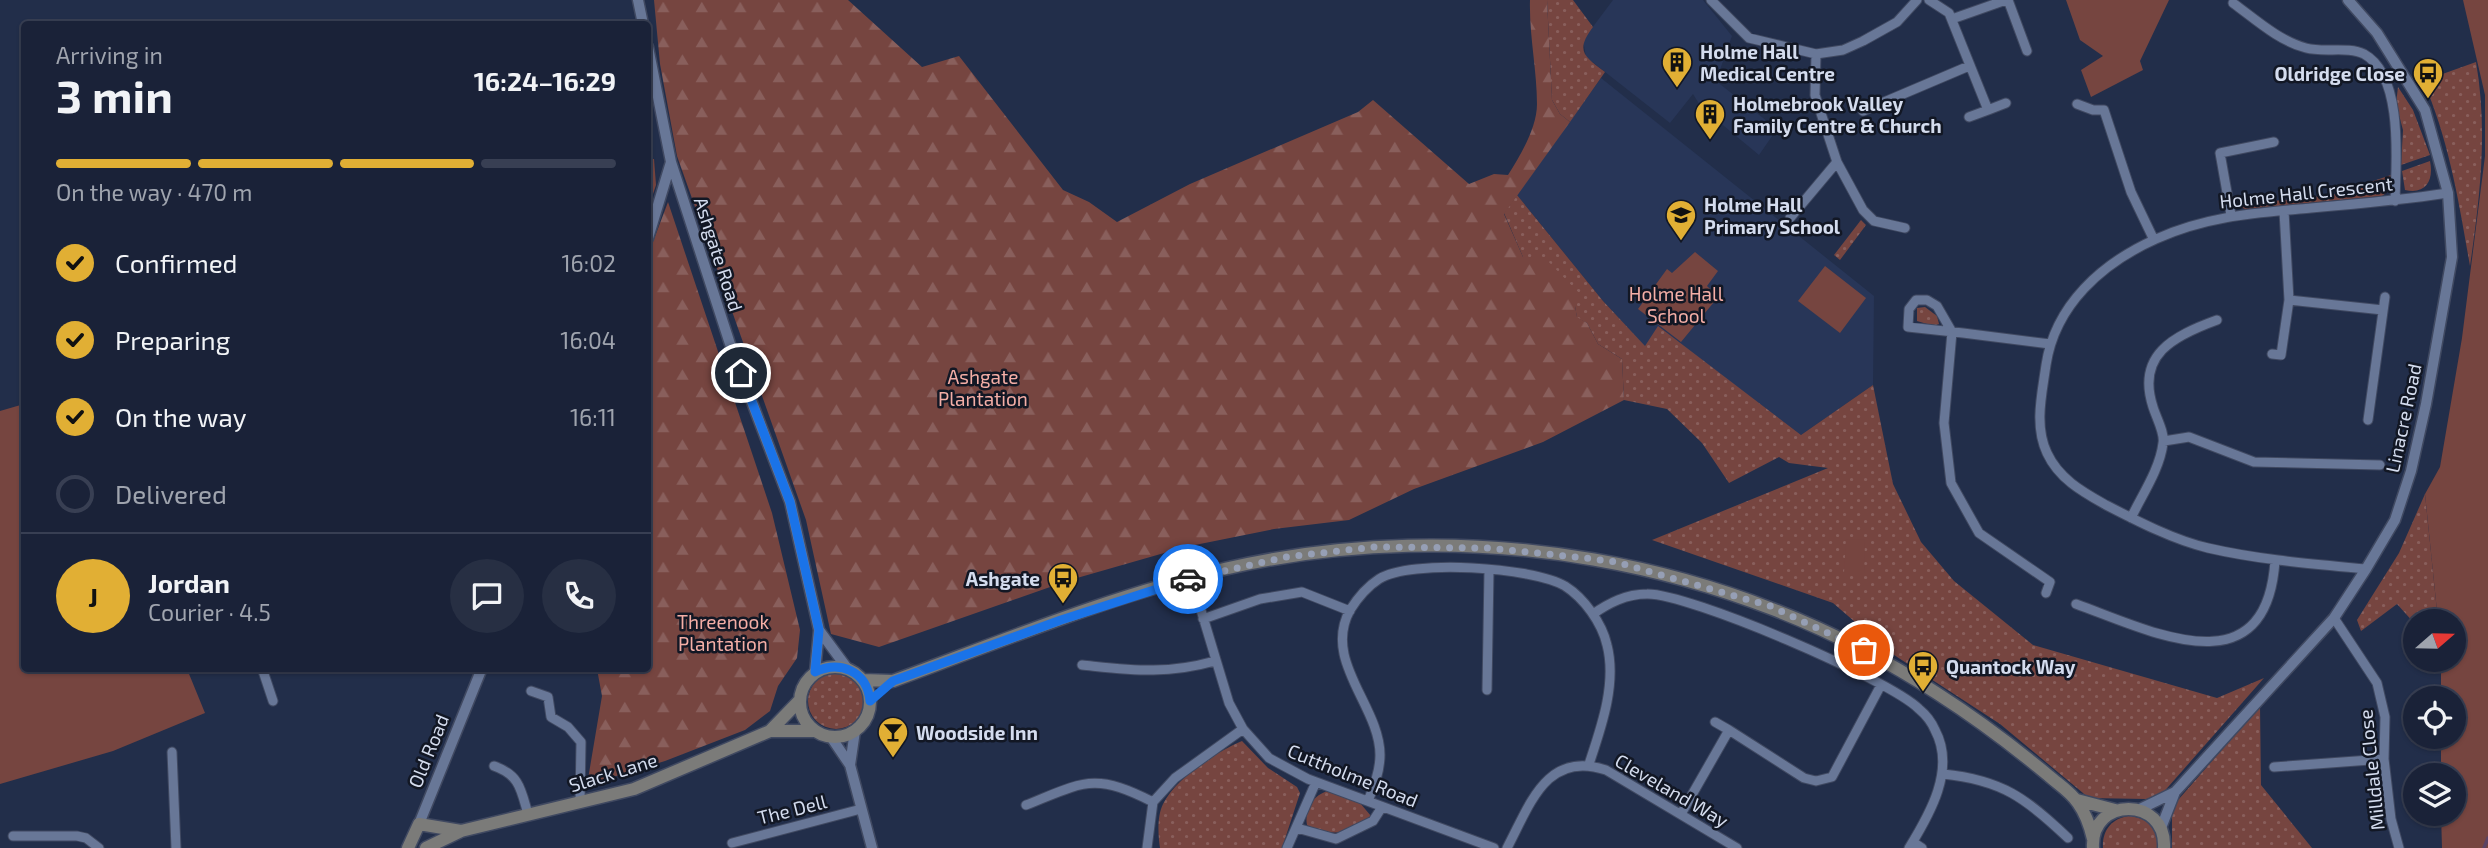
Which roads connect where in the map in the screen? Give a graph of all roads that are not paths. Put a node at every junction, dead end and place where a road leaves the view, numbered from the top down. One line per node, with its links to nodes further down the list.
1 (638, 0): 9 (street)
2 (1711, 0): 11 (street)
3 (1917, 0): 11 (street)
4 (1929, 0): 8 (street)
5 (2007, 0): 8 (street); 10 (street)
6 (2348, 0): 22 (street, Linacre Road)
7 (2233, 3): 23 (street)
8 (1952, 19): 13 (street)
9 (642, 21)
10 (2027, 51)
11 (1816, 54): 21 (street)
12 (651, 63): 20 (street, Ashgate Road)
13 (1969, 66): 16 (street); 17 (street)
14 (2006, 103): 16 (street)
15 (2077, 104): 29 (street)
16 (1988, 110): 18 (street)
17 (1863, 111)
18 (1969, 117)
19 (2274, 142): 25 (street)
20 (670, 162): 27 (street); 51 (street, Ashgate Road)
21 (1837, 162): 26 (street); 28 (street)
22 (2448, 193): 23 (street, Holme Hall Crescent); 42 (street, Linacre Road)
23 (2395, 201): 24 (street, Holme Hall Crescent)
24 (2284, 211): 25 (street, Holme Hall Crescent); 31 (street)
25 (2231, 215): 29 (street, Holme Hall Crescent)
26 (1790, 218)
27 (651, 228)
28 (1905, 228)
29 (2154, 240): 35 (street, Holme Hall Crescent)
30 (2385, 298): 32 (street)
31 (2289, 300): 32 (street); 36 (street)
32 (2383, 310): 37 (street)
33 (2217, 320): 38 (street)
34 (1952, 332): 34 (street); 35 (street); 45 (street)
35 (2049, 344): 40 (street, Holme Hall Crescent)
36 (2272, 354)
37 (2368, 420)
38 (2164, 441): 39 (street); 40 (street)
39 (2380, 465)
40 (2131, 518): 41 (street, Holme Hall Crescent)
41 (2275, 561): 42 (street, Holme Hall Crescent); 46 (street)
42 (2366, 569): 49 (street, Linacre Road)
43 (1489, 570): 47 (street); 48 (street); 61 (street)
44 (1191, 578): 50 (street, Cuttholme Road); 59 (main road); 82 (main road)
45 (2046, 593)
46 (2076, 604)
47 (1350, 611): 50 (street); 83 (street)
48 (1592, 614): 60 (street); 75 (street)
49 (2334, 618): 74 (street, Milldale Close); 81 (street, Linacre Road)
50 (1203, 619): 52 (street, Cuttholme Road)
51 (819, 630): 54 (street, Ashgate Road); 57 (street, Ashgate Road)
52 (1215, 661): 53 (street); 67 (street, Cuttholme Road)
53 (1082, 665)
54 (847, 668): 57 (main road); 58 (main road)
55 (263, 672): 63 (street)
56 (480, 672): 93 (street, Old Road)
57 (815, 672): 64 (main road)
58 (863, 680): 59 (main road); 65 (main road)
59 (893, 681): 65 (main road)
60 (1881, 685): 68 (street); 79 (street)
61 (1487, 690)
62 (531, 691): 85 (street)
63 (273, 701)
64 (799, 701): 69 (main road, Slack Lane); 70 (main road)
65 (870, 701): 71 (main road)
66 (1715, 722): 68 (street)
67 (1243, 729): 80 (street, Cuttholme Road); 84 (street)
68 (1730, 730): 92 (street)
69 (770, 731): 70 (main road, Slack Lane); 85 (main road, Slack Lane)
70 (815, 731): 72 (main road)
71 (855, 731): 72 (main road); 76 (street)
72 (831, 737): 76 (street)
73 (172, 752): 103 (street)
74 (2384, 759): 78 (street); 114 (street, Milldale Close)
75 (1589, 764): 92 (street, Cleveland Way); 110 (street, Cleveland Way)
76 (850, 765): 88 (street)
77 (494, 766): 91 (street)
78 (2274, 767)
79 (1943, 774): 98 (street); 101 (street)
80 (1316, 782): 83 (street, Cuttholme Road); 94 (street)
81 (2175, 792): 89 (street, Linacre Road); 95 (street, Linacre Road)
82 (2077, 800): 90 (main road); 100 (main road)
83 (1367, 801): 87 (street, Cuttholme Road)
84 (1153, 802): 86 (street); 107 (street)
85 (580, 803): 91 (main road, Slack Lane)
86 (1026, 805)
87 (1382, 807): 94 (street); 109 (street, Cuttholme Road)
88 (861, 809): 99 (street, The Dell); 106 (street)
89 (2140, 809): 90 (main road); 95 (main road)
90 (2115, 810): 100 (main road)
91 (528, 814): 96 (main road, Slack Lane)
92 (1681, 814): 111 (street, Cleveland Way)
93 (419, 824): 96 (main road, Slack Lane); 104 (main road, Old Road)
94 (1297, 828): 108 (street)
95 (2161, 828): 113 (main road)
96 (460, 831): 105 (main road, Slack Lane)
97 (13, 836): 102 (street)
98 (2068, 838)
99 (732, 843)
100 (2093, 844)
101 (1911, 845): 112 (street)
102 (99, 848)
103 (176, 848)
104 (408, 848)
105 (426, 848)
106 (872, 848)
107 (1147, 848)
108 (1287, 848)
109 (1494, 848)
110 (1507, 848)
111 (1737, 848)
112 (1922, 848)
113 (2164, 848)
114 (2399, 848)

